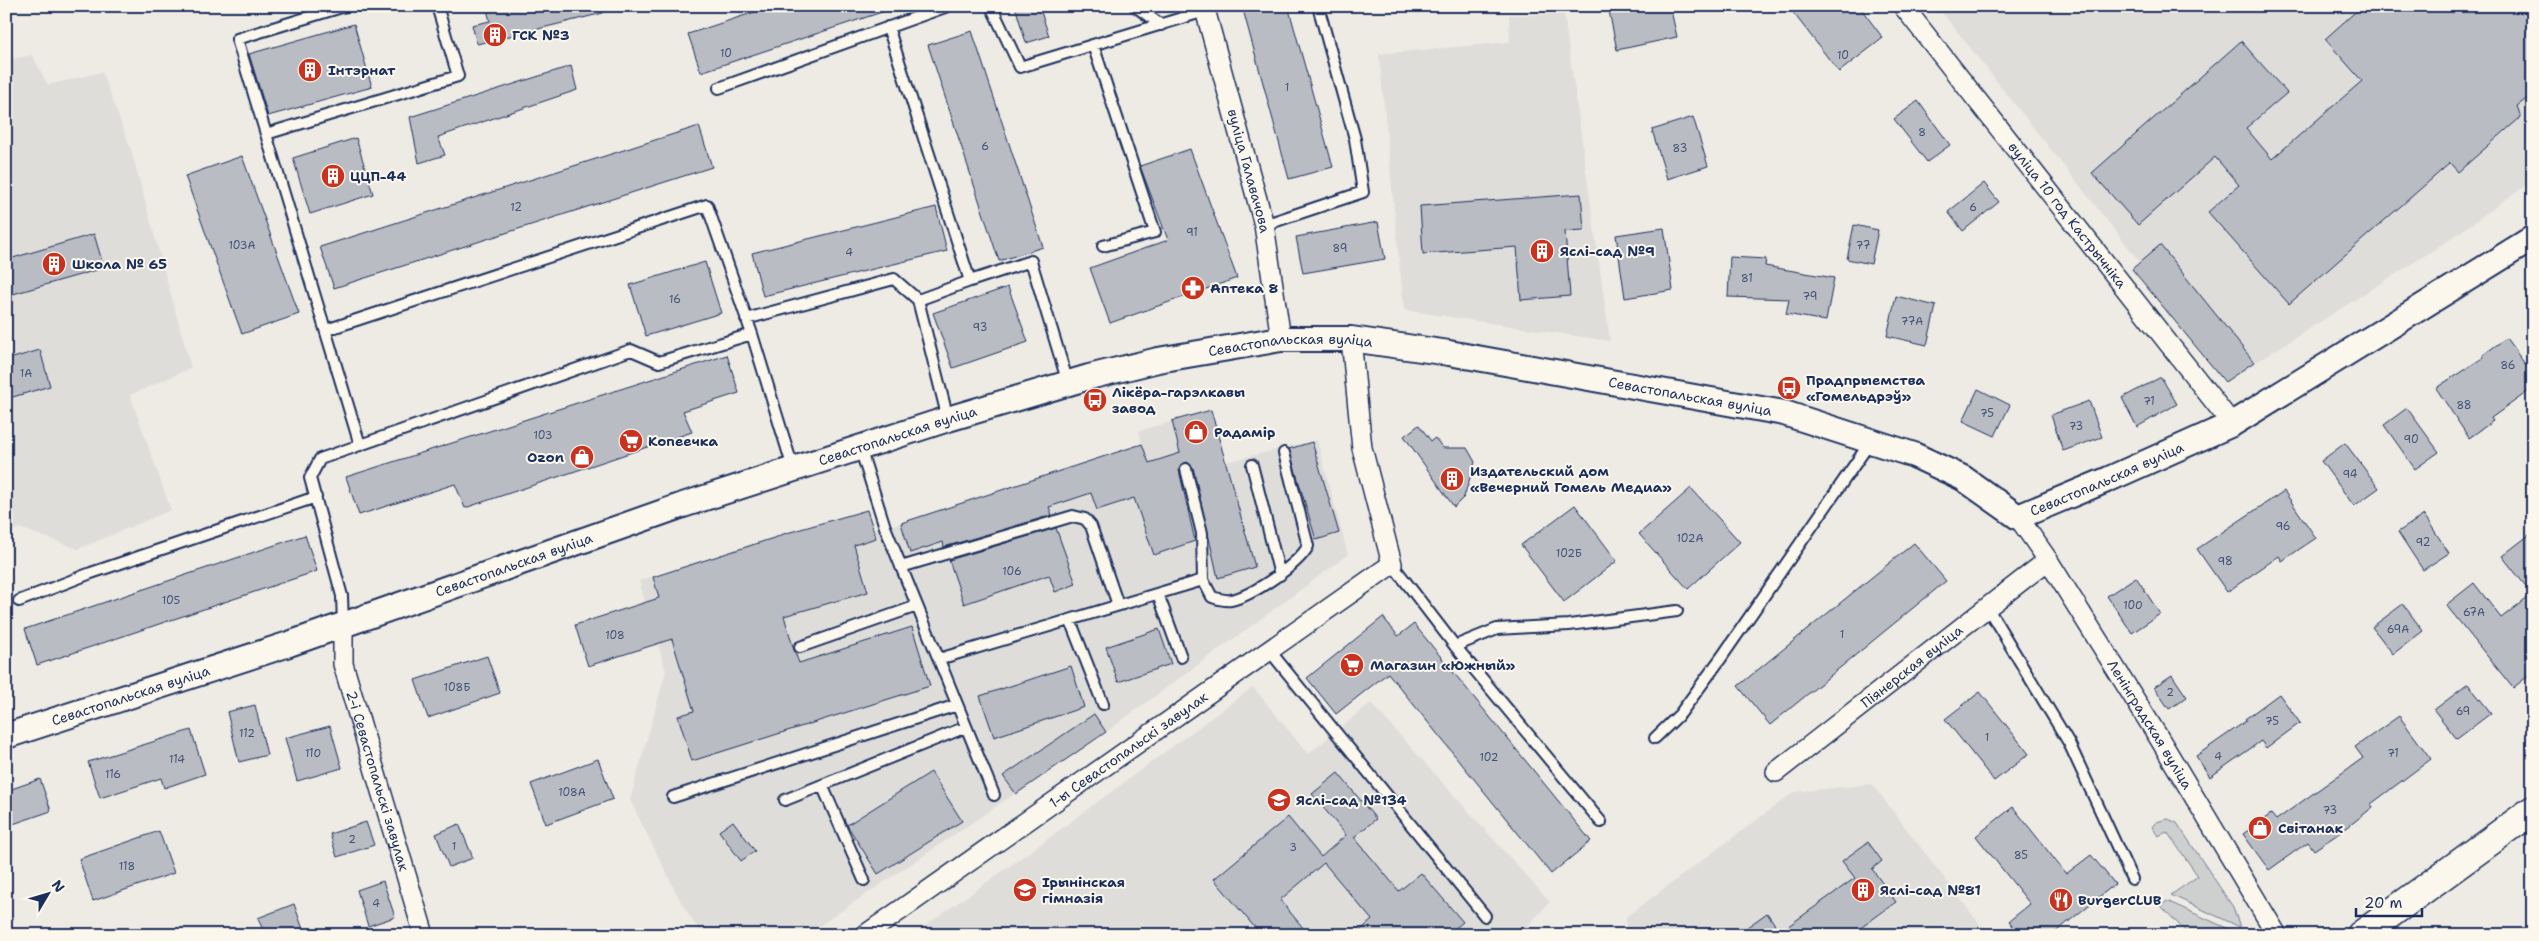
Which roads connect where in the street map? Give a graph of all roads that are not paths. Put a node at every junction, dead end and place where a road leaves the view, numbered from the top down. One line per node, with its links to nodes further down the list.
1 (344, 6): 13 (lane)
2 (437, 6): 13 (lane)
3 (948, 6): 10 (lane)
4 (991, 6): 11 (lane)
5 (1135, 6): 9 (lane)
6 (1318, 6): 14 (lane)
7 (1903, 6): 26 (street, вуліца 10 год Кастрычніка)
8 (1204, 9): 9 (lane); 14 (street, вуліца Галавачова)
9 (1161, 25): 11 (lane)
10 (888, 27): 12 (lane); 17 (lane)
11 (1093, 45): 16 (lane)
12 (719, 88)
13 (266, 134): 20 (lane)
14 (1264, 225): 22 (street, вуліца Галавачова)
15 (2533, 238): 26 (street, Севастопальская вуліца)
16 (1103, 246)
17 (970, 282): 18 (lane); 24 (lane)
18 (918, 300): 19 (lane); 25 (lane)
19 (746, 319): 20 (lane); 21 (lane)
20 (326, 330): 28 (lane)
21 (752, 334): 28 (lane); 32 (lane)
22 (1281, 339): 23 (street, Севастопальская вуліца); 24 (street, Севастопальская вуліца)
23 (1351, 339): 27 (street, Севастопальская вуліца); 37 (street)
24 (1068, 384): 25 (street, Севастопальская вуліца)
25 (948, 419): 29 (street, Севастопальская вуліца)
26 (2232, 424): 35 (street, Севастопальская вуліца)
27 (1872, 440): 35 (street, Севастопальская вуліца); 58 (lane)
28 (360, 445): 34 (lane)
29 (859, 447): 32 (street, Севастопальская вуліца); 38 (lane)
30 (1284, 453): 39 (lane)
31 (1252, 466): 39 (lane)
32 (793, 468): 48 (street, Севастопальская вуліца)
33 (1186, 469): 40 (lane)
34 (316, 497): 42 (lane); 48 (lane)
35 (2018, 517): 36 (street, Ленінградская вуліца)
36 (2048, 560): 45 (street, Піянерская вуліца); 71 (street, Ленінградская вуліца)
37 (1392, 564): 49 (lane); 51 (street, 1-ы Севастопальскі завулак)
38 (901, 567): 43 (lane); 44 (lane)
39 (1280, 575): 40 (lane)
40 (1204, 580): 41 (lane)
41 (1158, 594): 44 (lane); 52 (lane)
42 (19, 601)
43 (917, 606): 50 (lane); 53 (lane)
44 (1118, 606): 47 (lane)
45 (1987, 607): 59 (street, Піянерская вуліца); 66 (lane)
46 (1677, 611): 49 (lane)
47 (1070, 620): 53 (lane); 54 (lane)
48 (343, 625): 57 (street, Севастопальская вуліца); 69 (street, 2-і Севастопальскі завулак)
49 (1455, 646): 65 (lane)
50 (800, 647)
51 (1269, 650): 68 (lane); 70 (street, 1-ы Севастопальскі завулак)
52 (1181, 657)
53 (939, 659): 55 (lane)
54 (1103, 704)
55 (957, 705): 56 (lane); 62 (lane)
56 (966, 727): 60 (lane); 61 (lane)
57 (6, 736)
58 (1655, 738)
59 (1776, 772)
60 (822, 785): 63 (lane); 67 (lane)
61 (994, 795)
62 (673, 798)
63 (786, 800)
64 (2533, 810): 72 (main road)
65 (1601, 822)
66 (2132, 879)
67 (864, 880)
68 (1485, 916)
69 (422, 934)
70 (864, 935)
71 (2277, 935)
72 (2361, 935)

